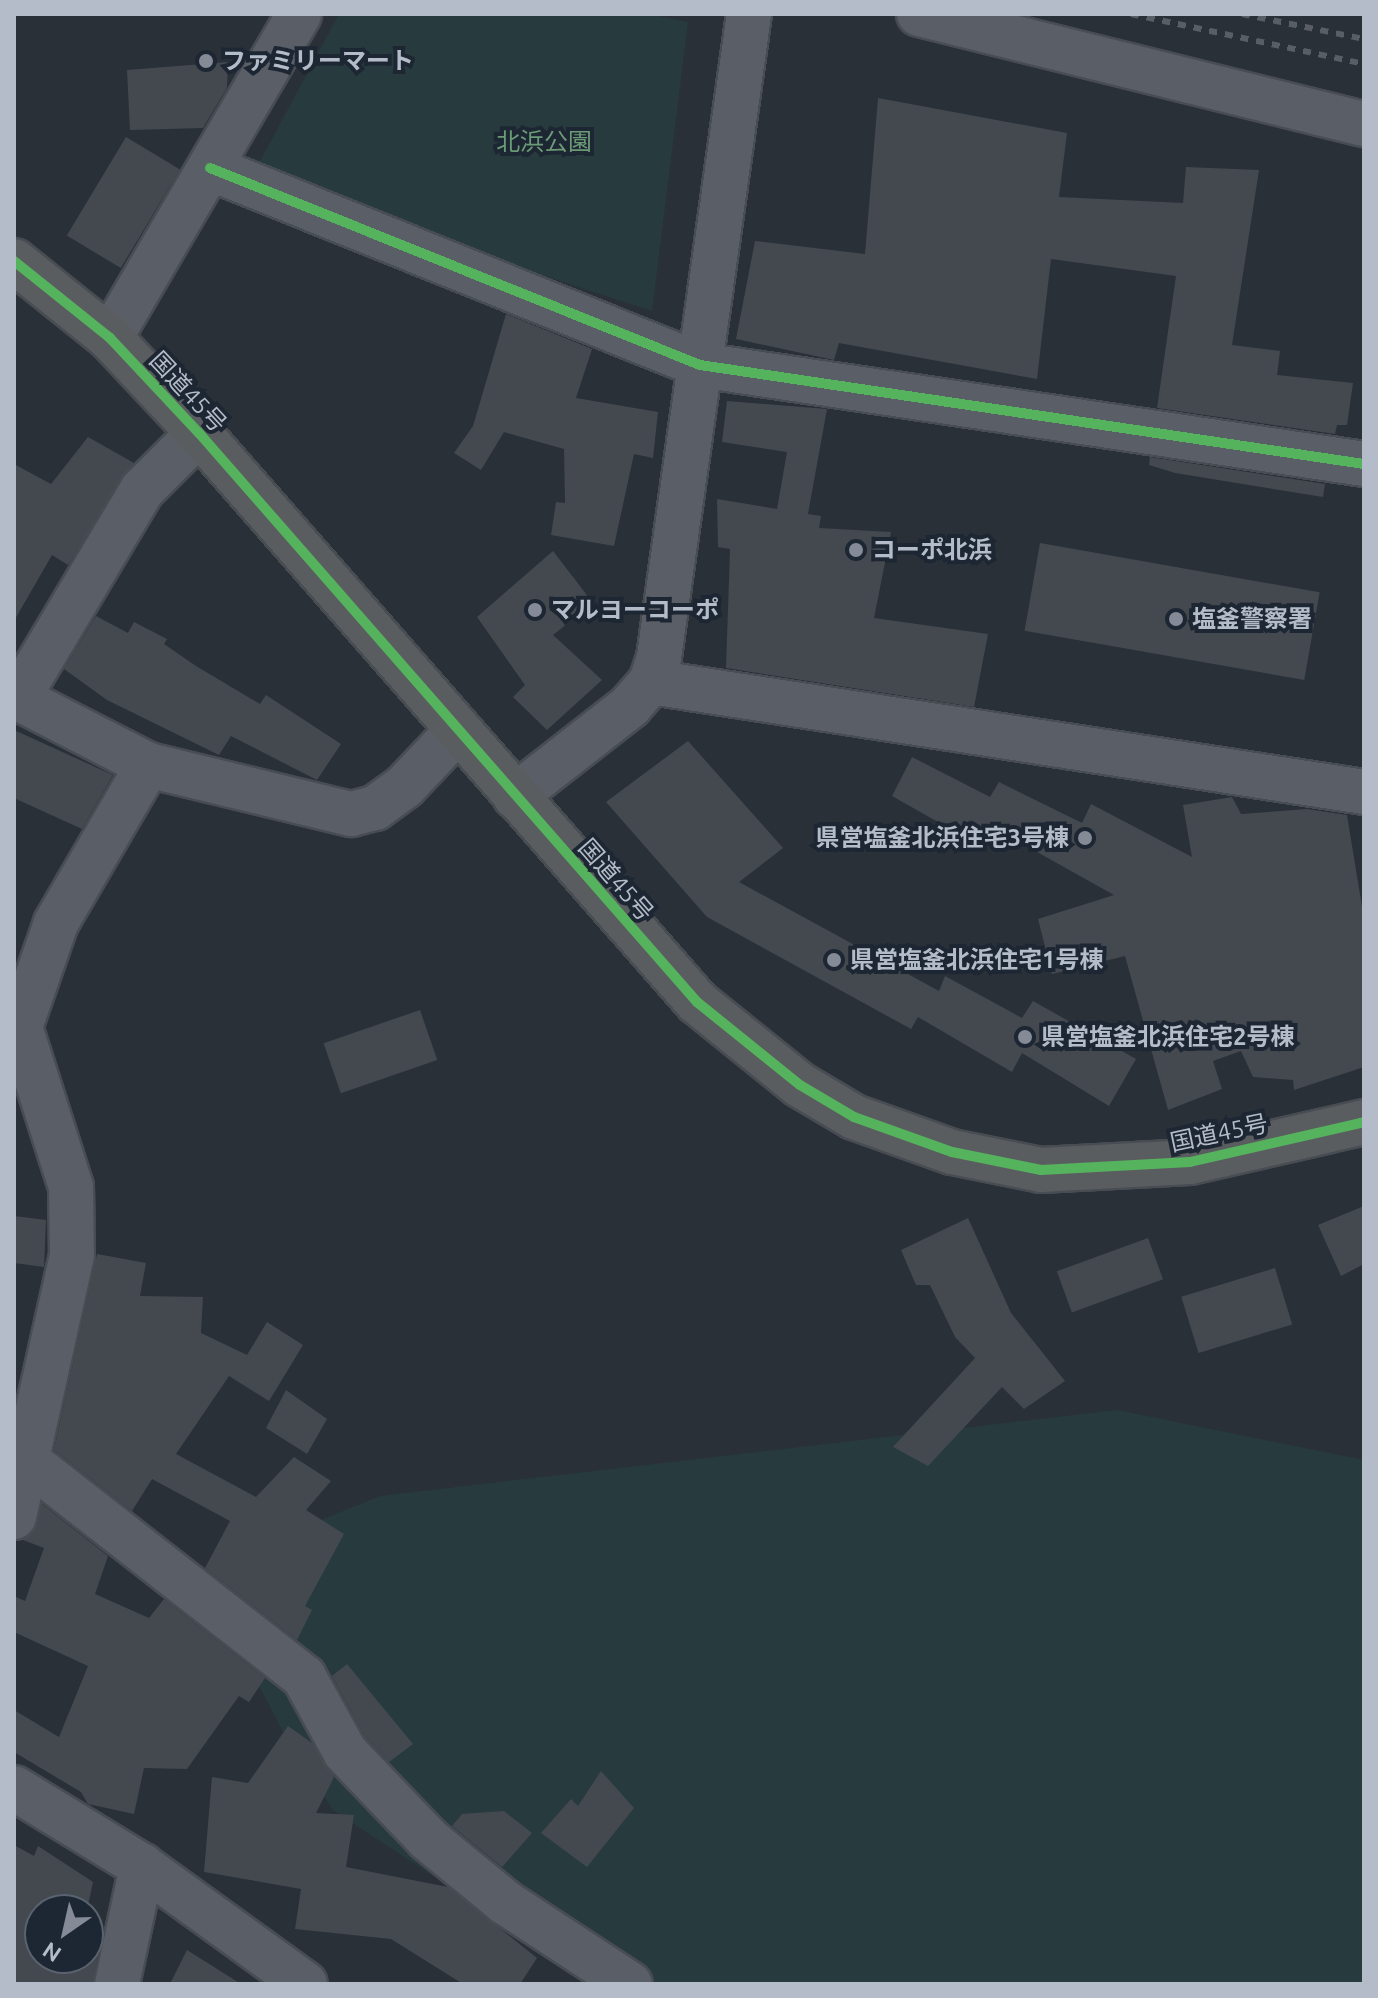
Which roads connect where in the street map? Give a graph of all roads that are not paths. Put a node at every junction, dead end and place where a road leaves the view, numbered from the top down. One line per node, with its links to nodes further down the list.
1 (299, 14): 5 (street)
2 (749, 14): 8 (street)
3 (919, 14): 4 (street)
4 (1364, 124)
5 (210, 168): 7 (street); 8 (street)
6 (14, 261): 7 (highway, 国道45号)
7 (110, 338): 9 (highway, 国道45号)
8 (700, 365): 10 (street); 11 (street)
9 (199, 433): 12 (street); 13 (highway, 国道45号)
10 (1364, 464)
11 (651, 682): 15 (street); 16 (street)
12 (16, 697): 14 (street)
13 (458, 730): 14 (street); 16 (highway, 国道45号)
14 (148, 765): 18 (street)
15 (1364, 792)
16 (515, 796): 17 (highway, 国道45号)
17 (1364, 1122)
18 (25, 1459): 19 (street); 24 (street)
19 (14, 1517)
20 (14, 1788): 21 (street)
21 (142, 1866): 22 (street); 23 (street)
22 (117, 1984)
23 (305, 1984)
24 (630, 1984)

